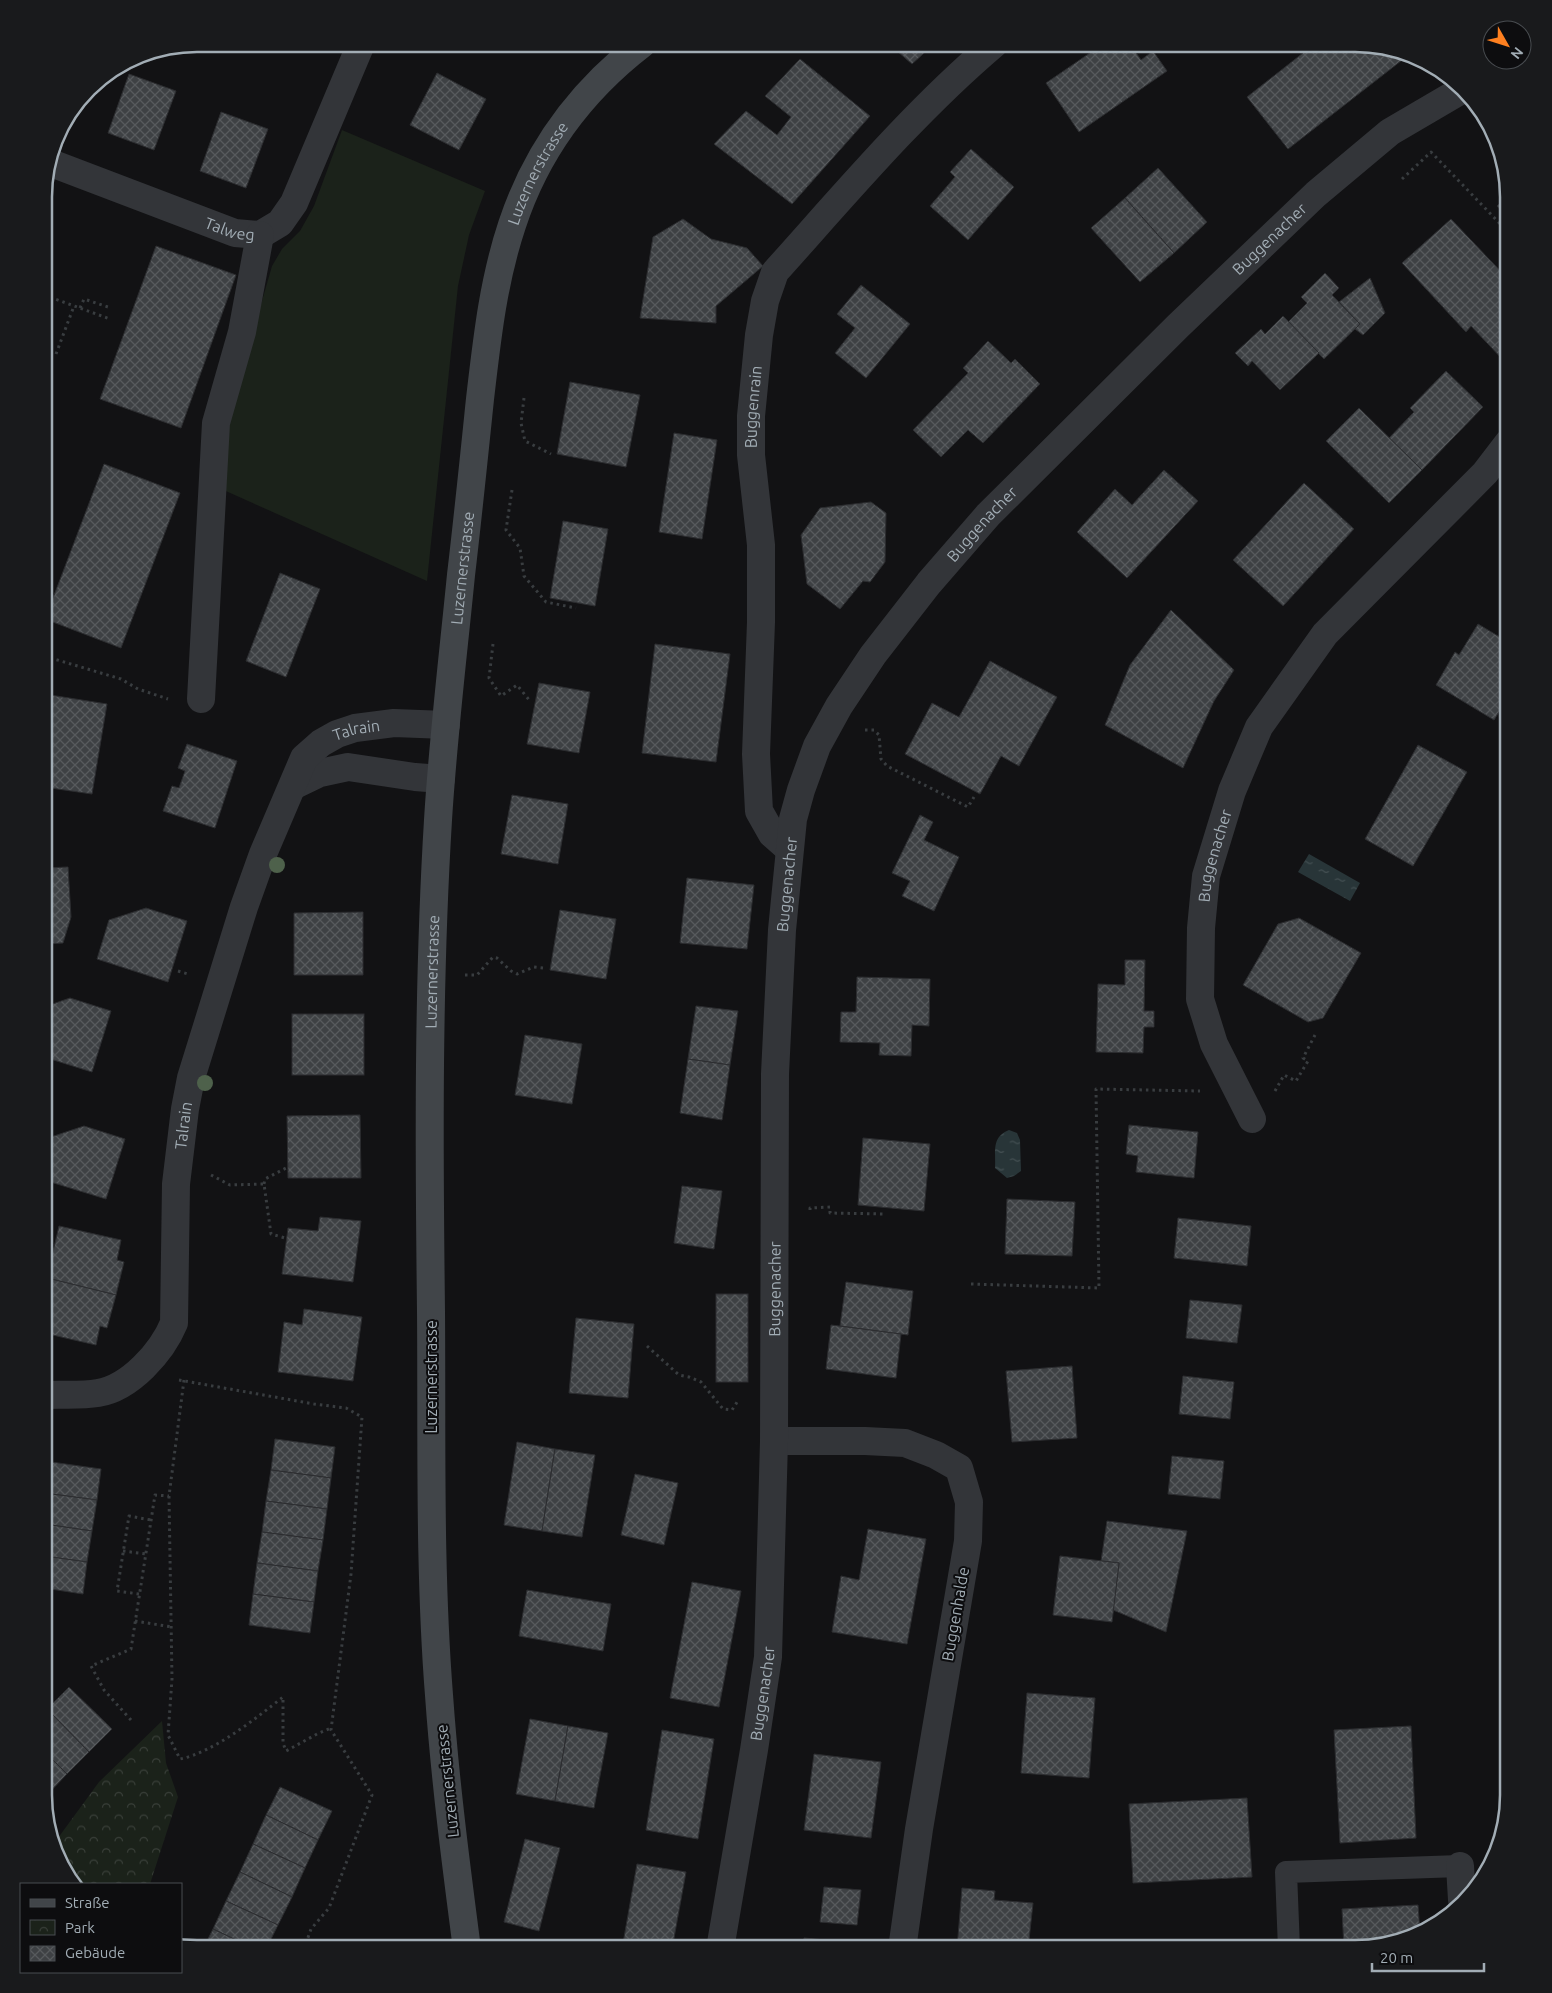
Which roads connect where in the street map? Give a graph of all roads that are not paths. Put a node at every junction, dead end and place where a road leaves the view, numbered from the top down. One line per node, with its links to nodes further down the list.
1 (358, 52): 6 (street, Talweg)
2 (632, 52): 9 (main road, Luzernerstrasse)
3 (984, 53): 12 (street, Buggenrain)
4 (1456, 94): 12 (street, Buggenacher)
5 (56, 165): 6 (street, Talweg)
6 (260, 235): 8 (street)
7 (1500, 453): 13 (street, Buggenacher)
8 (201, 699)
9 (446, 725): 10 (main road, Luzernerstrasse); 11 (street, Talrain)
10 (441, 779): 11 (street, Talrain); 18 (main road, Luzernerstrasse)
11 (293, 786): 14 (street, Talrain)
12 (788, 849): 15 (street, Buggenacher)
13 (1252, 1119)
14 (52, 1395)
15 (774, 1441): 19 (street, Buggenacher); 20 (street, Buggenhalde)
16 (1460, 1866): 17 (street); 21 (lane)
17 (1462, 1893)
18 (467, 1940)
19 (722, 1940)
20 (903, 1940)
21 (1289, 1940)

